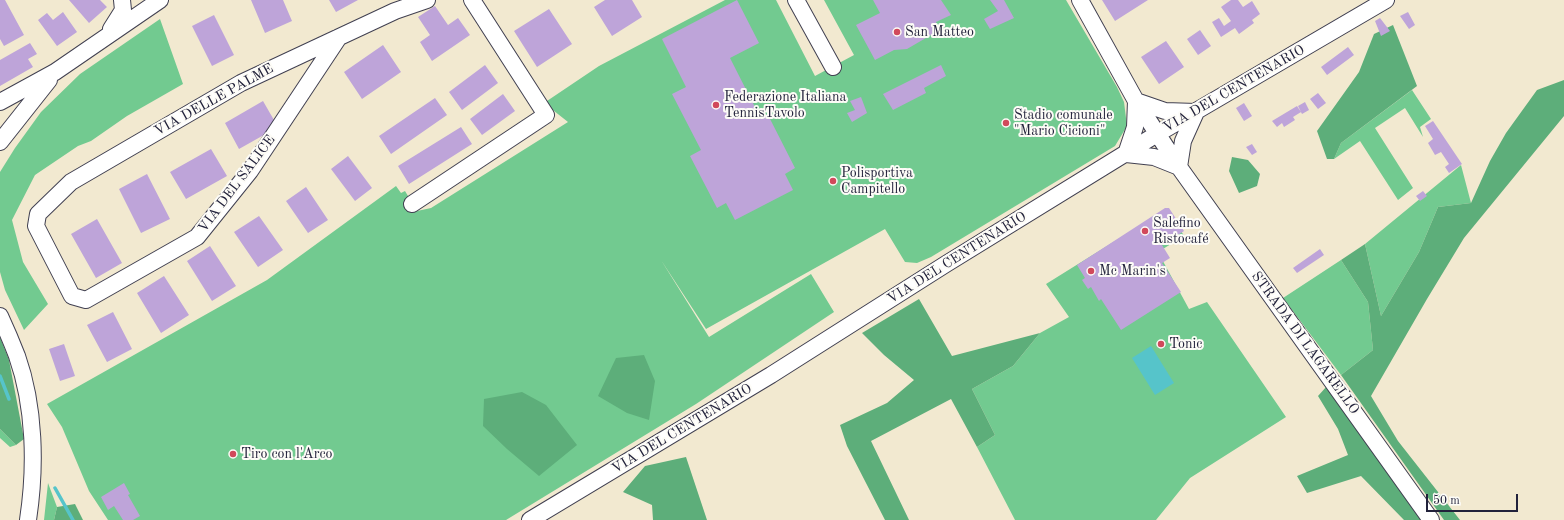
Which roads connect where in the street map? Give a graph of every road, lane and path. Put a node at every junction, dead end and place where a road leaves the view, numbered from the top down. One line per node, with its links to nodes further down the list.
1 (122, 0): 9 (street)
2 (133, 0): 8 (street)
3 (427, 0): 10 (street, VIA DELLE PALME)
4 (472, 0): 20 (street)
5 (796, 0): 11 (street)
6 (1080, 0): 14 (street, STRADA DI LAGARELLO)
7 (1386, 0): 15 (street, VIA DEL CENTENARIO)
8 (158, 1): 9 (street)
9 (107, 35): 12 (street)
10 (339, 37): 21 (street, VIA DELLE PALME); 21 (street, VIA DEL SALICE)
11 (833, 67)
12 (55, 72): 13 (street); 17 (street)
13 (0, 102)
14 (1136, 102): 15 (street); 16 (street, STRADA DI LAGARELLO); 18 (street)
15 (1196, 112): 16 (street, VIA DEL CENTENARIO); 19 (street)
16 (1157, 134): 18 (street, VIA DEL CENTENARIO); 19 (street, STRADA DI LAGARELLO)
17 (0, 142)
18 (1126, 154): 19 (street); 24 (street, VIA DEL CENTENARIO)
19 (1179, 167): 25 (street, STRADA DI LAGARELLO)
20 (412, 204)
21 (38, 214)
22 (0, 316): 23 (street)
23 (28, 520)
24 (530, 520)
25 (1432, 520)

